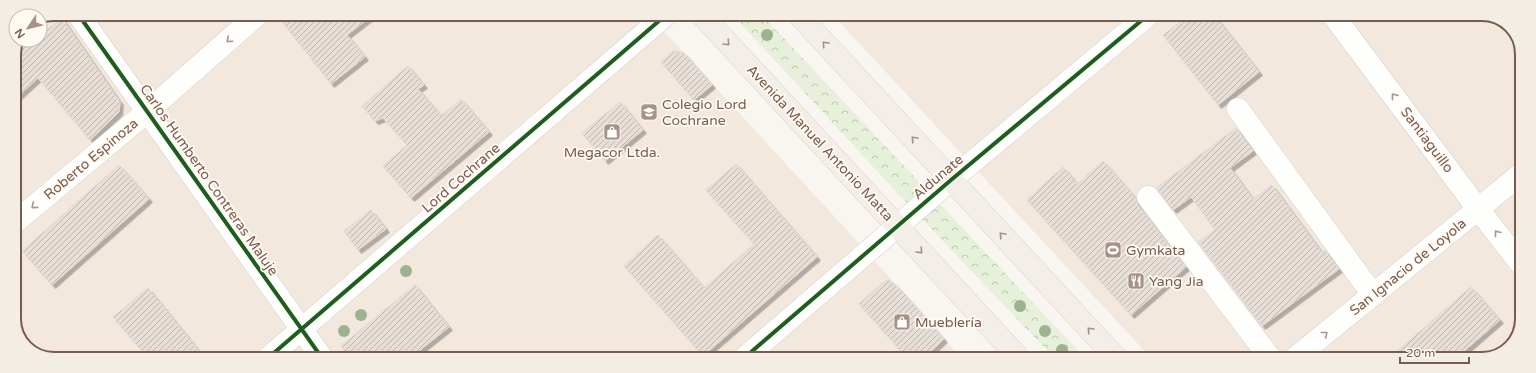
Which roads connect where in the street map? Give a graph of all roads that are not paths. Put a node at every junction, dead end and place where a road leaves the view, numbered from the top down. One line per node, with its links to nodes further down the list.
1 (83, 21): 9 (street, Carlos Humberto Contreras Maluje)
2 (249, 21): 9 (street, Roberto Espinoza, one-way to 9)
3 (659, 21): 18 (street, Lord Cochrane)
4 (707, 21): 15 (main road, Avenida Manuel Antonio Matta, one-way to 15)
5 (804, 21): 10 (main road, one-way to 5)
6 (1141, 21): 10 (street, Aldunate)
7 (1337, 21): 13 (street, Santiaguillo, one-way to 7)
8 (1238, 109): 17 (street)
9 (148, 112): 14 (street, Roberto Espinoza, one-way to 14); 18 (street, Carlos Humberto Contreras Maluje)
10 (951, 180): 15 (street, Aldunate); 23 (main road, one-way to 10)
11 (1515, 180): 13 (street, San Ignacio de Loyola)
12 (1148, 197): 24 (street)
13 (1478, 209): 16 (street, Santiaguillo, one-way to 13); 17 (street, San Ignacio de Loyola)
14 (21, 217)
15 (897, 226): 21 (street, Aldunate); 22 (main road, Avenida Manuel Antonio Matta, one-way to 22)
16 (1515, 256)
17 (1373, 295): 25 (street, San Ignacio de Loyola, one-way to 17)
18 (302, 330): 19 (street, Lord Cochrane); 20 (street, Carlos Humberto Contreras Maluje)
19 (275, 352)
20 (318, 352)
21 (751, 352)
22 (1014, 352)
23 (1111, 352)
24 (1266, 352)
25 (1303, 352)

